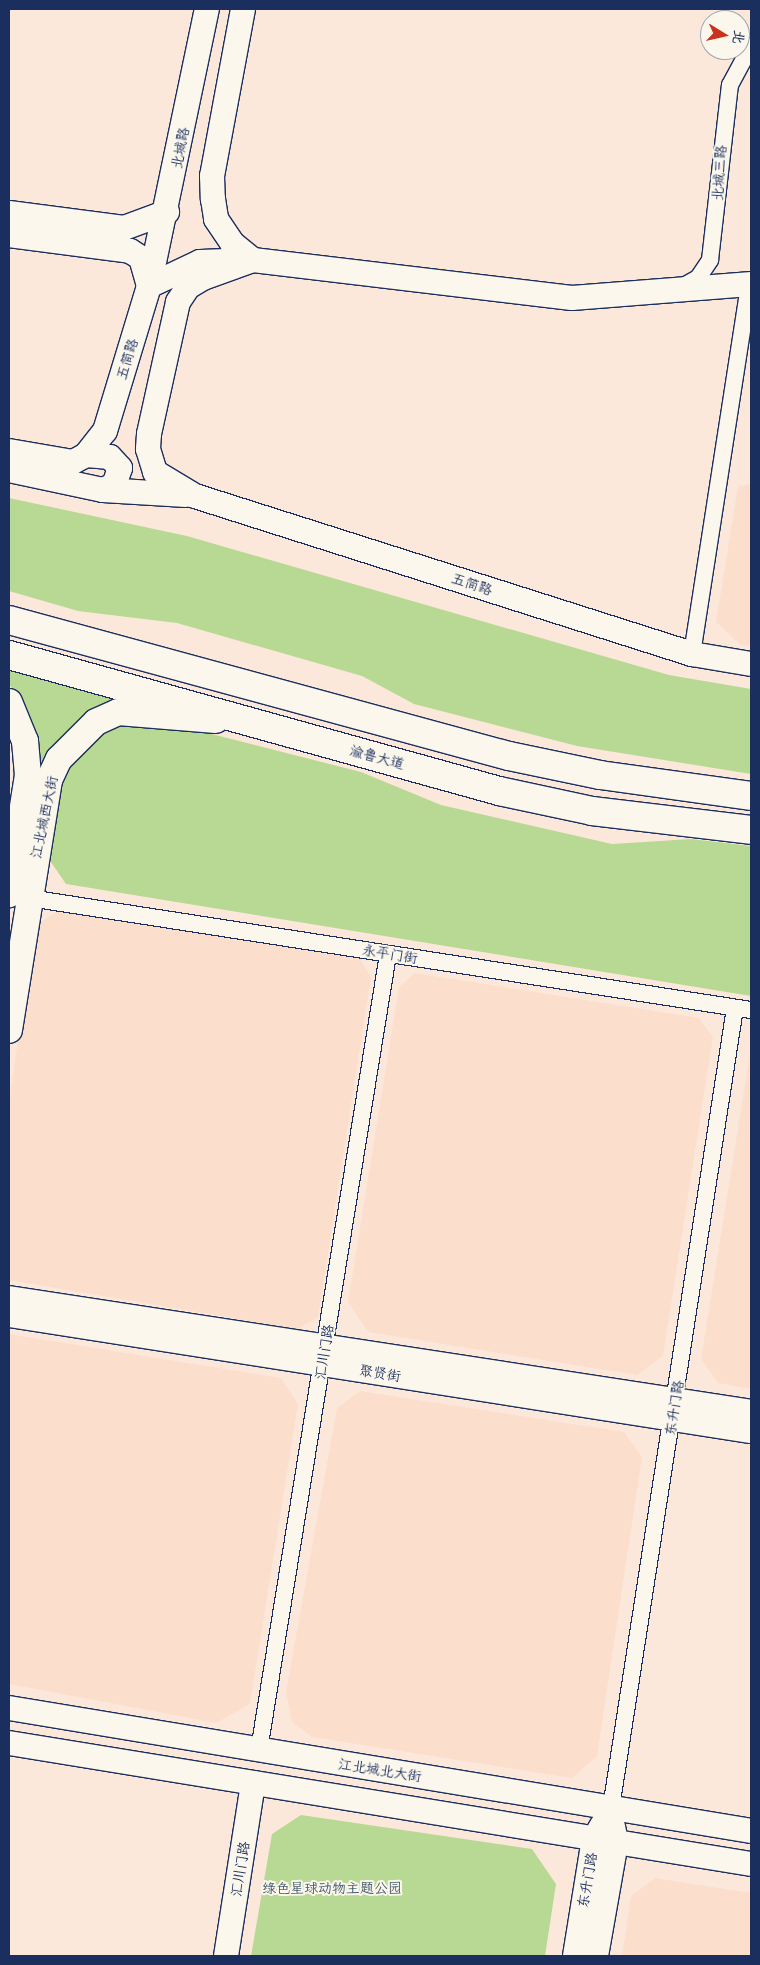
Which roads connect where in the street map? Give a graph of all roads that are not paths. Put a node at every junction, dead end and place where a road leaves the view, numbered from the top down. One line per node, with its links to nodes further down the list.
1 (207, 9): 4 (main road, 北城路)
2 (243, 9): 7 (main road)
3 (751, 46): 10 (street, 北城三路)
4 (167, 212): 5 (main road); 9 (main road, 北城路)
5 (9, 213)
6 (9, 235): 9 (main road)
7 (254, 260): 9 (main road, 五简路); 10 (main road, 五简路); 15 (main road, 五简路)
8 (750, 284): 10 (main road, 五简路); 17 (street)
9 (149, 286): 12 (main road, 五简路)
10 (678, 289)
11 (9, 451): 12 (main road)
12 (86, 455): 14 (main road)
13 (9, 470): 14 (main road, 五简路)
14 (103, 490): 15 (main road, 五简路)
15 (195, 496): 17 (main road, 五简路)
16 (9, 620): 22 (highway)
17 (692, 654): 19 (main road, 五简路)
18 (9, 655): 21 (highway, 渝鲁大道)
19 (751, 664)
20 (9, 702): 24 (main road, 江北城西大街)
21 (256, 724): 23 (highway, 渝鲁大道); 24 (main road, 江北城西大街)
22 (751, 796)
23 (751, 830)
24 (19, 896): 25 (street, 永平门街); 28 (main road, 江北城西大街)
25 (388, 954): 26 (street, 永平门街); 31 (street, 汇川门路)
26 (735, 1008): 27 (street, 永平门街); 32 (street, 东升门路)
27 (751, 1010)
28 (9, 1030)
29 (9, 1298): 31 (main road, 聚贤街)
30 (9, 1315): 31 (main road, 聚贤街)
31 (323, 1354): 32 (main road, 聚贤街); 37 (street, 汇川门路)
32 (673, 1410): 33 (main road, 聚贤街); 34 (main road, 聚贤街); 39 (street, 东升门路)
33 (751, 1412)
34 (751, 1431)
35 (9, 1708): 37 (main road, 江北城北大街)
36 (9, 1743): 38 (main road)
37 (259, 1750): 39 (main road, 江北城北大街)
38 (254, 1783): 41 (main road); 43 (main road, 汇川门路)
39 (611, 1808): 40 (main road, 江北城北大街); 41 (main road, 东升门路)
40 (751, 1831)
41 (605, 1840): 42 (main road); 44 (main road, 东升门路); 45 (main road, 东升门路)
42 (751, 1864)
43 (226, 1956)
44 (575, 1956)
45 (596, 1956)

